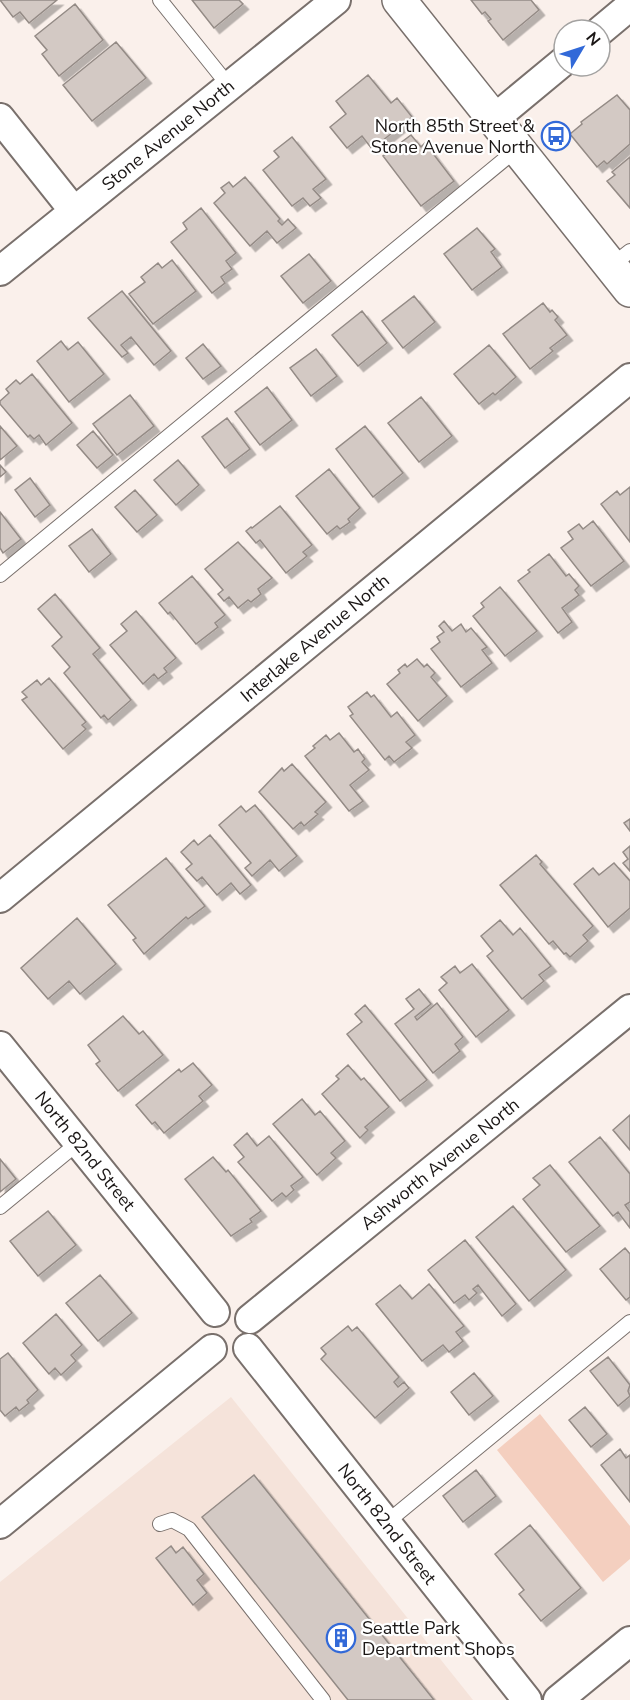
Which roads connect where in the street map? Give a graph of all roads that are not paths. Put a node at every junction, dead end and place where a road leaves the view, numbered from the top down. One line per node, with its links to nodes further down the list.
1 (160, 0): 7 (lane)
2 (336, 0): 7 (street, Stone Avenue North)
3 (399, 0): 9 (main road)
4 (630, 6): 5 (street)
5 (612, 21)
6 (552, 71): 9 (street)
7 (229, 86): 11 (street, Stone Avenue North)
8 (0, 118): 11 (street)
9 (494, 119): 10 (main road)
10 (517, 148): 12 (main road); 15 (lane)
11 (74, 211): 13 (street, Stone Avenue North)
12 (624, 269)
13 (0, 271)
14 (630, 378): 16 (street, Interlake Avenue North)
15 (0, 575)
16 (0, 898)
17 (630, 1009): 22 (street, Ashworth Avenue North)
18 (0, 1046): 19 (street, North 82nd Street)
19 (78, 1143): 20 (lane); 21 (street, North 82nd Street)
20 (0, 1207)
21 (215, 1312): 22 (street); 25 (street)
22 (250, 1319): 24 (street)
23 (630, 1322): 26 (lane)
24 (248, 1348): 25 (street); 26 (street, North 82nd Street)
25 (212, 1349): 27 (street)
26 (386, 1523): 31 (street, North 82nd Street)
27 (0, 1524)
28 (160, 1524): 30 (lane)
29 (630, 1641): 32 (street)
30 (323, 1700)
31 (527, 1700)
32 (558, 1700)

